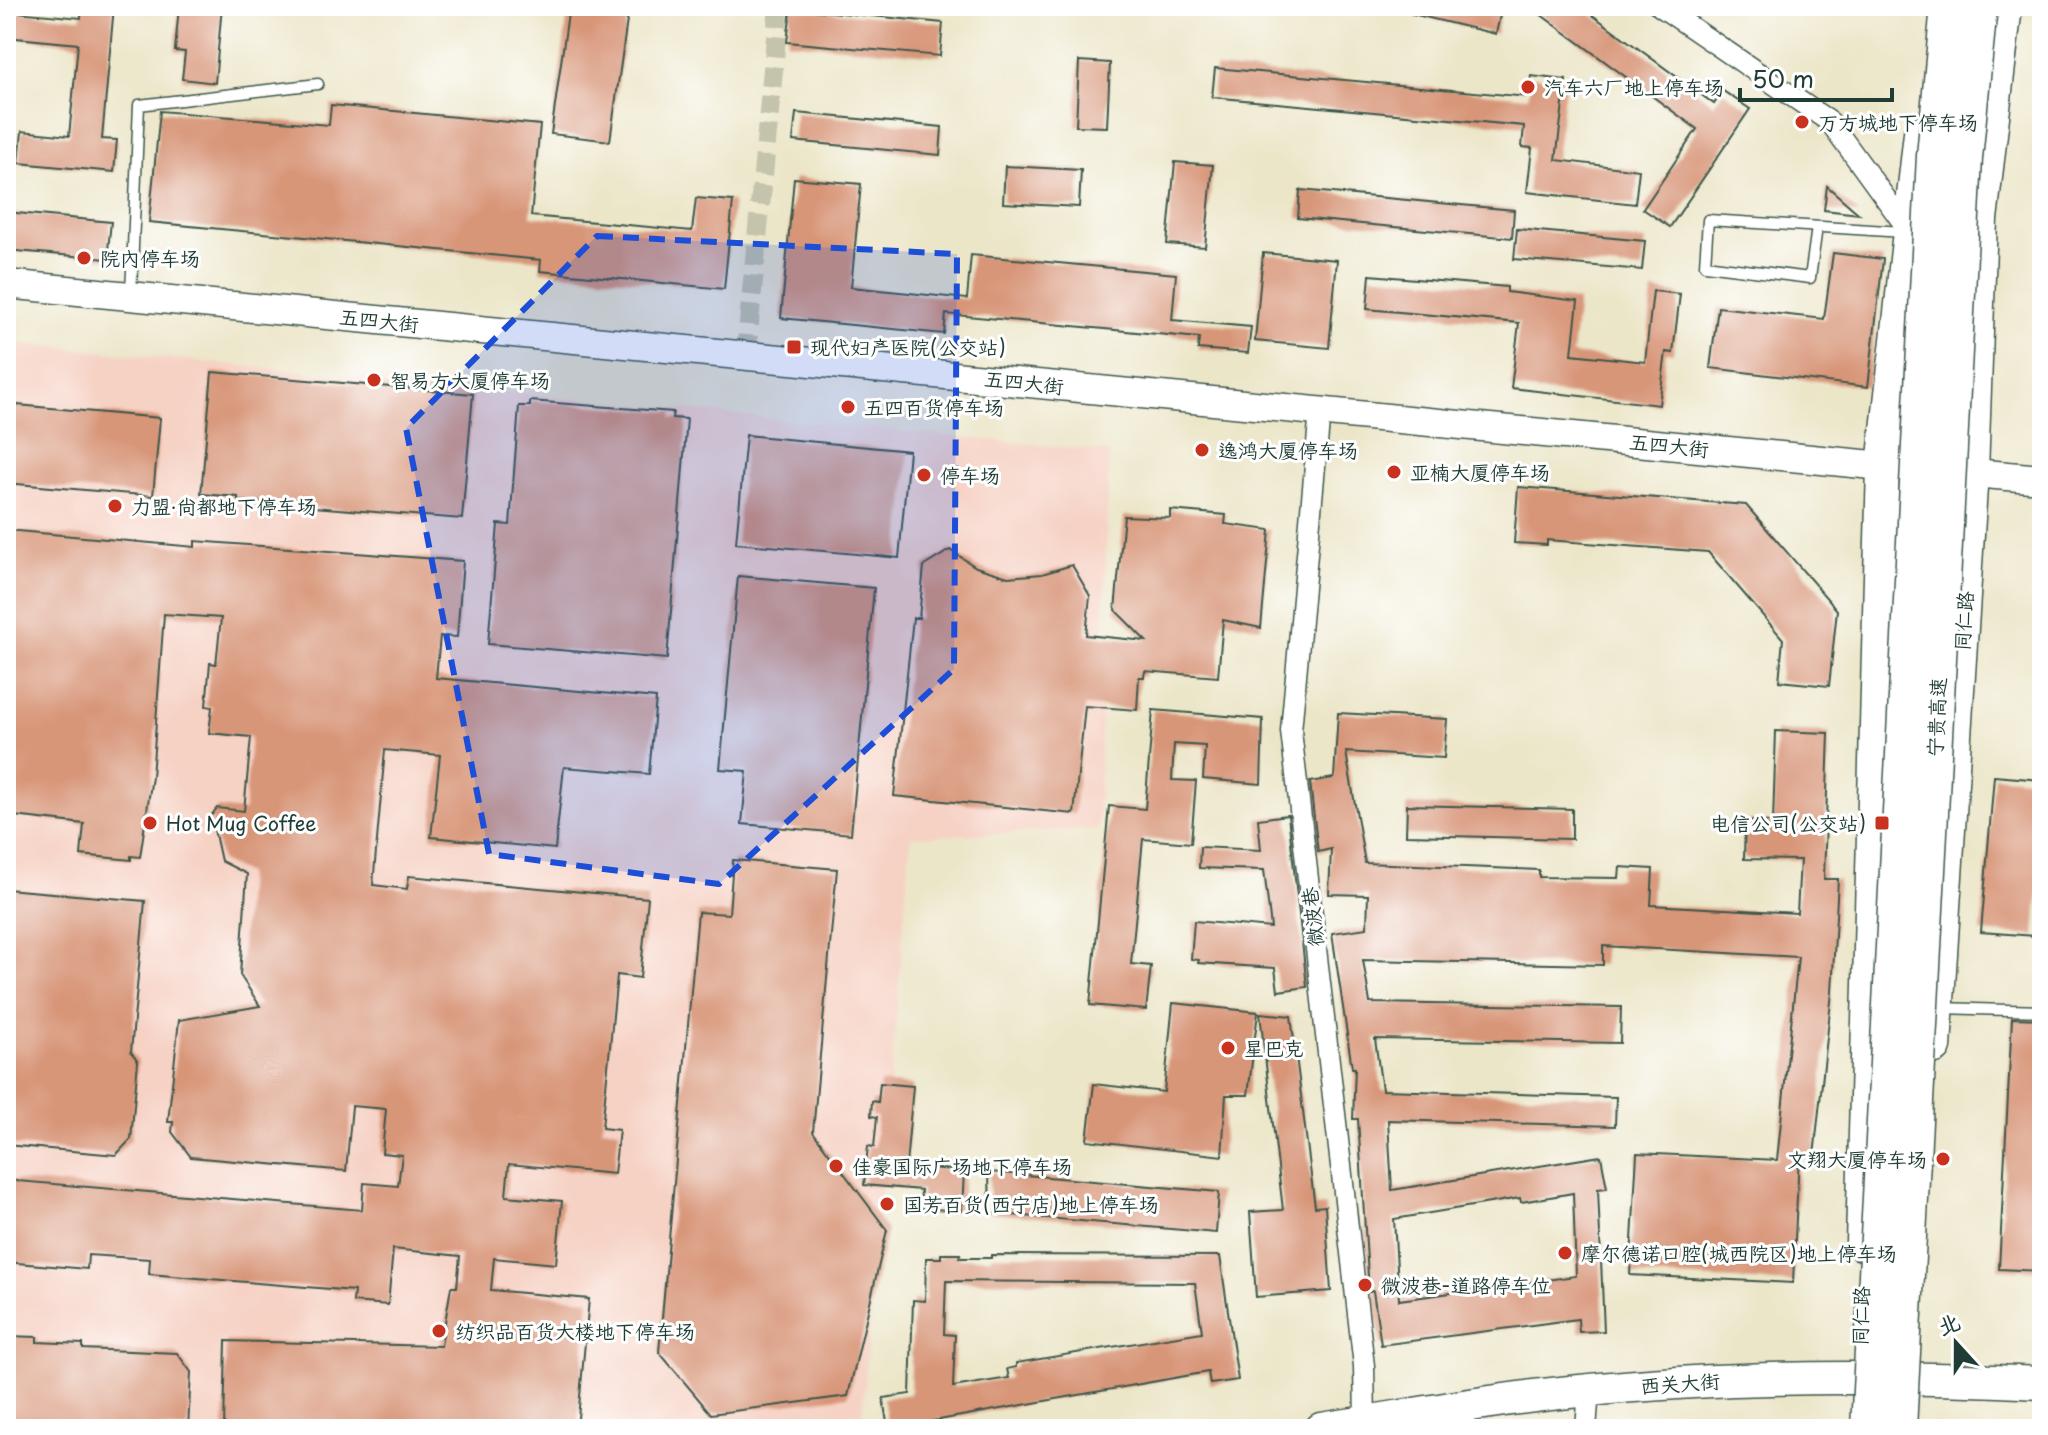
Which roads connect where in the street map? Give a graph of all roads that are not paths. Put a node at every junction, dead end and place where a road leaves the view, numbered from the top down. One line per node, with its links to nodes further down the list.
1 (1660, 6): 8 (street)
2 (1933, 6): 8 (main road, 同仁路)
3 (1949, 6): 25 (highway, 宁贵高速, bridge)
4 (1979, 6): 26 (highway, 宁贵高速, bridge)
5 (2006, 6): 13 (main road, 同仁路)
6 (318, 84): 10 (lane)
7 (1817, 227): 7 (lane); 8 (lane)
8 (1910, 232): 12 (main road, 同仁路)
9 (6, 284): 10 (main road, 五四大街)
10 (131, 296): 11 (main road, 五四大街)
11 (1320, 411): 12 (main road, 五四大街); 21 (street, 微波巷)
12 (1883, 466): 13 (main road, 五四大街); 17 (main road, 同仁路)
13 (1972, 472): 14 (main road, 五四大街); 15 (main road, 同仁路)
14 (2042, 479)
15 (1938, 1008): 16 (lane); 18 (main road, 同仁路)
16 (2042, 1011)
17 (1858, 1376): 18 (main road, 西关大街); 20 (main road, 西关大街); 24 (main road, 同仁路)
18 (1914, 1376): 19 (main road, 西关大街); 27 (main road, 同仁路)
19 (2042, 1383)
20 (1589, 1390): 21 (main road, 西关大街); 23 (street)
21 (1365, 1422): 22 (main road, 西关大街)
22 (1321, 1429)
23 (1586, 1429)
24 (1854, 1429)
25 (1869, 1429)
26 (1898, 1429)
27 (1912, 1429)

